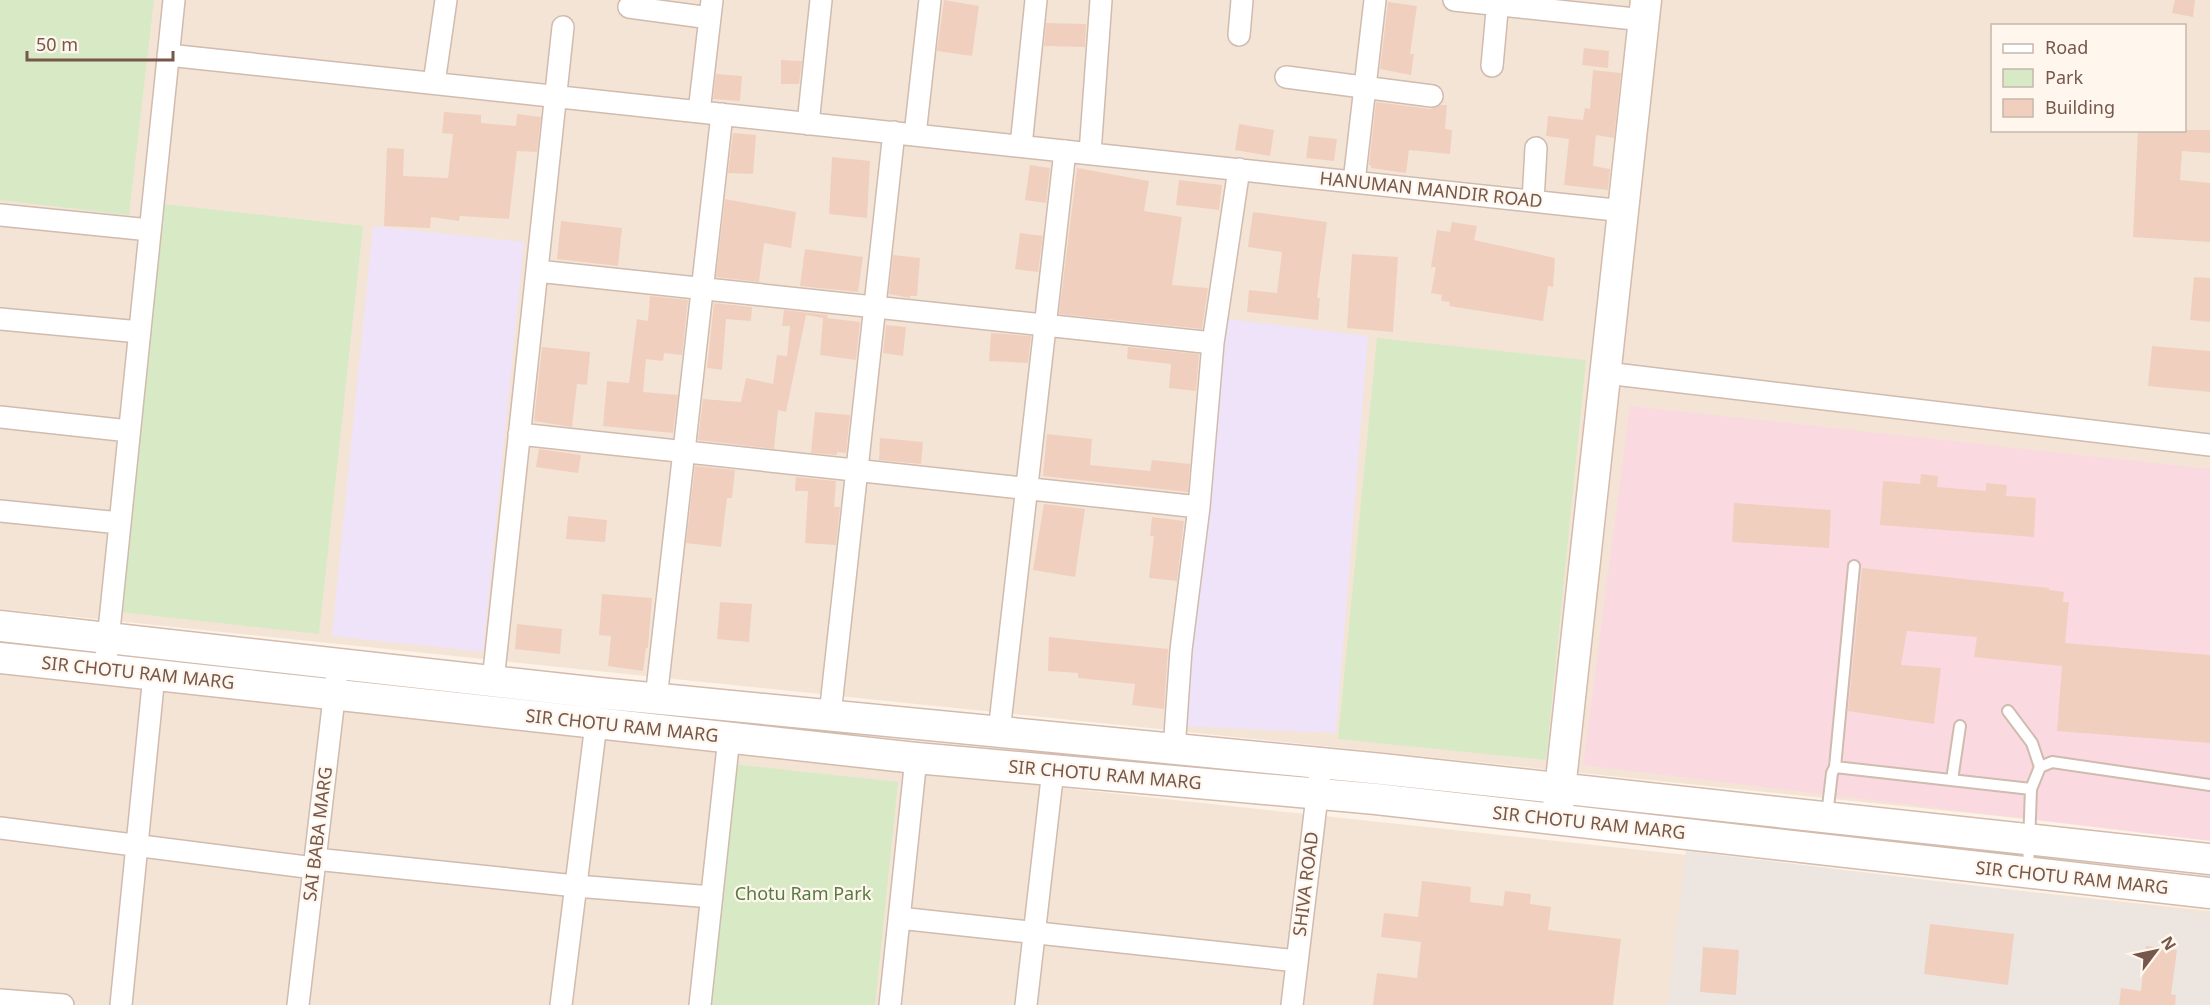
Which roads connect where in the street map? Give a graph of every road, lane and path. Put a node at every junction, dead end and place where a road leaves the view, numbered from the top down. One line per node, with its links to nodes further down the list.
1 (174, 0): 16 (street)
2 (446, 0): 19 (street)
3 (821, 0): 25 (street)
4 (930, 0): 27 (street)
5 (1036, 0): 28 (street)
6 (1101, 0): 31 (street)
7 (1242, 0): 15 (street)
8 (1375, 0): 20 (street)
9 (1454, 0): 10 (street)
10 (1498, 2): 13 (street); 17 (street)
11 (629, 7): 12 (street)
12 (711, 9): 23 (street)
13 (1645, 10): 35 (street)
14 (563, 27): 21 (street)
15 (1239, 35)
16 (168, 55): 19 (street, HANUMAN MANDIR ROAD); 37 (street)
17 (1491, 66)
18 (1286, 77): 20 (street)
19 (434, 83): 21 (street, HANUMAN MANDIR ROAD)
20 (1365, 87): 22 (street); 33 (street)
21 (556, 96): 23 (street, HANUMAN MANDIR ROAD); 38 (street)
22 (1432, 96)
23 (699, 112): 24 (street, HANUMAN MANDIR ROAD)
24 (722, 114): 25 (street, HANUMAN MANDIR ROAD); 39 (street)
25 (807, 124): 26 (street, HANUMAN MANDIR ROAD)
26 (894, 132): 27 (street, HANUMAN MANDIR ROAD); 40 (street)
27 (915, 135): 28 (street, HANUMAN MANDIR ROAD)
28 (1021, 146): 30 (street, HANUMAN MANDIR ROAD)
29 (1536, 148): 34 (street)
30 (1065, 151): 31 (street, HANUMAN MANDIR ROAD); 42 (street)
31 (1090, 153): 32 (street, HANUMAN MANDIR ROAD)
32 (1239, 169): 33 (street, HANUMAN MANDIR ROAD); 44 (street)
33 (1354, 183): 34 (street, HANUMAN MANDIR ROAD)
34 (1533, 201): 35 (street, HANUMAN MANDIR ROAD)
35 (1624, 211): 45 (street)
36 (0, 215): 37 (street)
37 (150, 230): 43 (street)
38 (537, 271): 39 (street); 48 (street)
39 (702, 289): 40 (street); 50 (street)
40 (875, 308): 42 (street); 51 (street)
41 (0, 319): 43 (street)
42 (1046, 326): 44 (street); 52 (street)
43 (140, 332): 47 (street)
44 (1213, 343): 53 (street)
45 (1606, 373): 49 (street); 80 (street)
46 (0, 417): 47 (street)
47 (129, 431): 55 (street)
48 (519, 434): 50 (street); 63 (street)
49 (2210, 445)
50 (684, 452): 51 (street); 65 (street)
51 (857, 471): 52 (street); 67 (street)
52 (1027, 488): 53 (street); 70 (street)
53 (1199, 507): 72 (street)
54 (0, 511): 55 (street)
55 (120, 523): 58 (street)
56 (1854, 566): 75 (lane)
57 (0, 626): 58 (street, SIR CHOTU RAM MARG)
58 (108, 638): 60 (street, SIR CHOTU RAM MARG); 61 (street)
59 (0, 658): 61 (street, SIR CHOTU RAM MARG)
60 (338, 664): 63 (street, SIR CHOTU RAM MARG); 64 (street, SAI BABA MARG)
61 (105, 669): 62 (street, SIR CHOTU RAM MARG)
62 (154, 675): 64 (street, SIR CHOTU RAM MARG); 87 (street)
63 (493, 681): 65 (street, SIR CHOTU RAM MARG)
64 (334, 695): 68 (street, SIR CHOTU RAM MARG); 89 (street, SAI BABA MARG)
65 (656, 699): 67 (street, SIR CHOTU RAM MARG)
66 (2008, 711): 76 (lane)
67 (830, 715): 70 (street, SIR CHOTU RAM MARG)
68 (596, 724): 71 (street, SIR CHOTU RAM MARG); 91 (street)
69 (1960, 726): 78 (lane)
70 (999, 732): 72 (street, SIR CHOTU RAM MARG)
71 (729, 737): 73 (street, SIR CHOTU RAM MARG); 93 (street)
72 (1174, 750): 74 (street, SIR CHOTU RAM MARG)
73 (916, 758): 77 (street, SIR CHOTU RAM MARG); 94 (street)
74 (1321, 763): 80 (street, SIR CHOTU RAM MARG); 82 (street, SHIVA ROAD)
75 (1835, 767): 78 (lane); 83 (lane)
76 (2040, 767): 79 (lane); 81 (lane)
77 (1053, 770): 82 (street, SIR CHOTU RAM MARG); 95 (street)
78 (1952, 780): 81 (lane)
79 (2210, 785)
80 (1560, 788): 83 (street, SIR CHOTU RAM MARG); 84 (street)
81 (2031, 789): 86 (lane)
82 (1317, 794): 84 (street, SIR CHOTU RAM MARG); 96 (street, SHIVA ROAD)
83 (1826, 817): 86 (street, SIR CHOTU RAM MARG)
84 (1556, 820): 90 (street, SIR CHOTU RAM MARG)
85 (0, 828): 87 (street)
86 (2030, 839): 88 (street, SIR CHOTU RAM MARG); 90 (lane)
87 (137, 846): 89 (street); 99 (street)
88 (2210, 859)
89 (314, 863): 91 (street); 100 (street, SAI BABA MARG)
90 (2028, 873): 92 (street, SIR CHOTU RAM MARG)
91 (576, 886): 93 (street); 101 (street)
92 (2210, 893)
93 (712, 897): 102 (street)
94 (899, 918): 95 (street); 103 (street)
95 (1034, 933): 96 (street); 104 (street)
96 (1297, 961): 105 (street, SHIVA ROAD)
97 (0, 1000): 98 (street)
98 (63, 1005)
99 (121, 1005)
100 (299, 1005)
101 (561, 1005)
102 (700, 1005)
103 (890, 1005)
104 (1026, 1005)
105 (1292, 1005)

